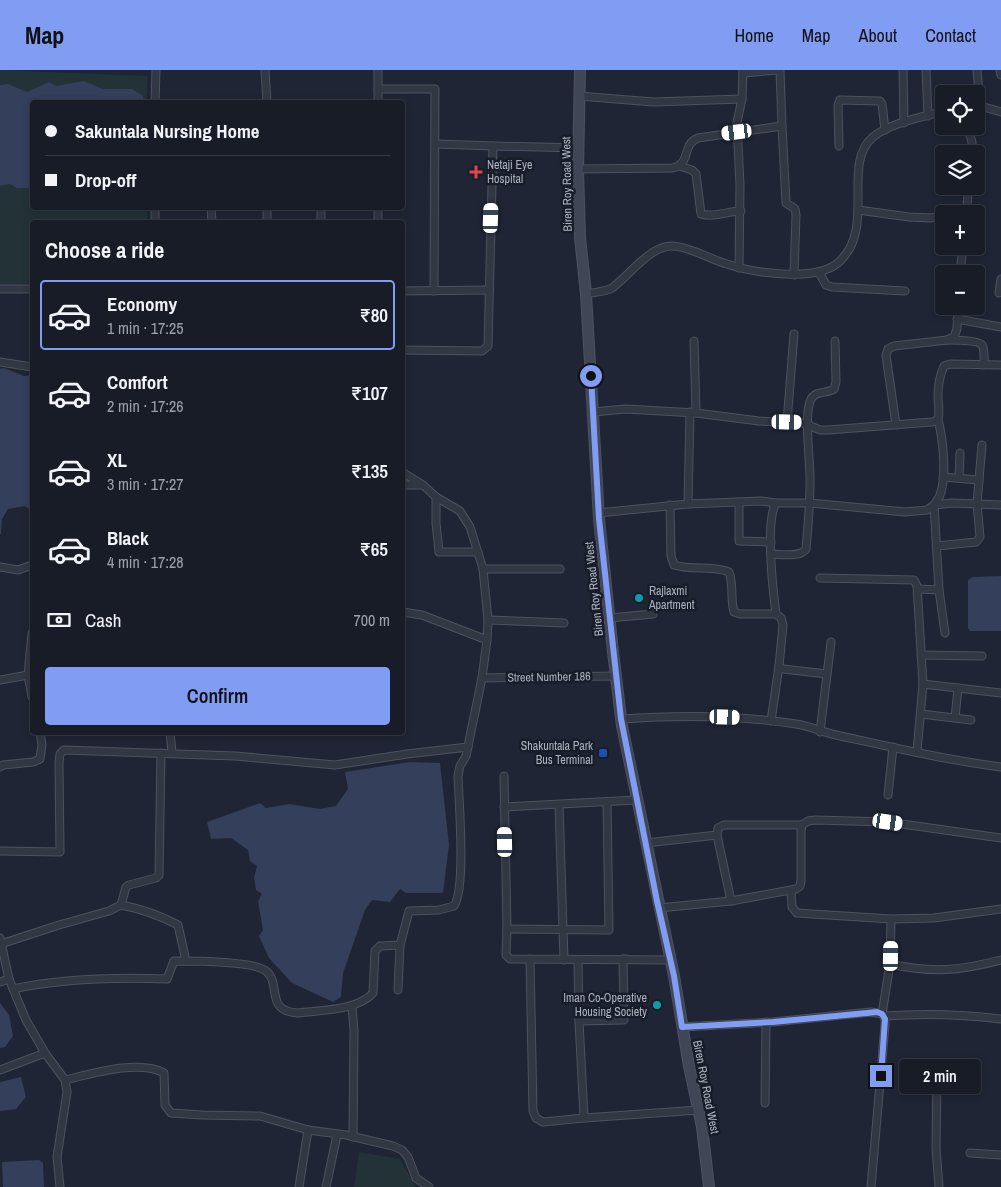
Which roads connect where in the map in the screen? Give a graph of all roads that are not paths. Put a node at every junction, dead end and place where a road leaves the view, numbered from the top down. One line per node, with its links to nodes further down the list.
1 (156, 70): 16 (street)
2 (265, 70): 17 (street)
3 (378, 70): 13 (street)
4 (580, 70): 14 (main road, Biren Roy Road West)
5 (779, 70): 10 (street); 24 (street)
6 (903, 70): 23 (street)
7 (926, 70): 22 (street)
8 (977, 70): 12 (street)
9 (1000, 70): 11 (street)
10 (743, 72): 15 (street)
11 (1001, 75)
12 (977, 85)
13 (378, 89): 18 (street); 27 (street)
14 (579, 96): 15 (street); 30 (main road, Biren Roy Road West)
15 (742, 99): 26 (street)
16 (155, 100)
17 (267, 100)
18 (378, 100)
19 (985, 107): 20 (street)
20 (1001, 112)
21 (935, 113): 22 (street)
22 (928, 116): 23 (street)
23 (904, 123): 25 (street)
24 (782, 126): 26 (street); 38 (street)
25 (886, 130): 29 (street); 33 (street)
26 (737, 132): 31 (street); 34 (street)
27 (436, 144): 28 (street); 42 (street)
28 (493, 146): 30 (street); 43 (street)
29 (839, 146)
30 (579, 148): 32 (main road, Biren Roy Road West)
31 (679, 166): 32 (street); 34 (street)
32 (578, 169): 47 (main road, Biren Roy Road West)
33 (858, 210): 35 (street); 37 (street)
34 (740, 211): 36 (street)
35 (935, 217)
36 (739, 268): 38 (street); 47 (street)
37 (819, 272): 38 (street); 45 (street)
38 (794, 274)
39 (1001, 279): 46 (street)
40 (0, 289): 41 (street)
41 (30, 289)
42 (434, 290): 43 (street); 44 (street)
43 (490, 290): 55 (street)
44 (405, 291)
45 (905, 291)
46 (999, 293)
47 (586, 294): 60 (main road, Biren Roy Road West)
48 (957, 315): 49 (street)
49 (957, 319): 50 (street); 52 (street)
50 (1001, 327)
51 (794, 334): 63 (street)
52 (947, 340): 57 (street); 65 (street)
53 (694, 341): 61 (street)
54 (835, 341): 64 (street)
55 (405, 350)
56 (0, 362): 59 (street)
57 (984, 365): 58 (street); 62 (street)
58 (1001, 365)
59 (30, 367)
60 (594, 412): 61 (street); 83 (main road, Biren Roy Road West)
61 (693, 412): 63 (street); 79 (street)
62 (938, 420): 65 (street); 69 (street)
63 (787, 422): 64 (street)
64 (808, 424): 65 (street); 77 (street)
65 (896, 425)
66 (982, 445): 71 (street)
67 (960, 453): 70 (street)
68 (405, 474): 72 (street)
69 (943, 477): 70 (street); 80 (street)
70 (959, 478): 71 (street)
71 (979, 480): 78 (street)
72 (423, 485): 73 (street); 74 (street)
73 (405, 486)
74 (436, 497): 86 (street); 86 (street)
75 (739, 502): 76 (street); 79 (street); 84 (street)
76 (776, 503): 77 (street); 84 (street)
77 (810, 503): 80 (street); 87 (street)
78 (977, 503): 80 (street); 81 (street); 85 (street)
79 (688, 504): 82 (street)
80 (934, 505): 85 (street)
81 (1001, 505)
82 (670, 506): 83 (street); 97 (street)
83 (598, 513): 98 (main road, Biren Roy Road West)
84 (771, 542): 87 (street)
85 (937, 546): 94 (street)
86 (478, 552): 91 (street)
87 (771, 554): 97 (street)
88 (30, 566): 89 (street)
89 (0, 567)
90 (560, 568): 91 (street)
91 (482, 569): 99 (street)
92 (820, 578): 93 (street)
93 (918, 589): 94 (street); 105 (street)
94 (939, 590): 101 (street)
95 (405, 612): 102 (street)
96 (652, 614): 98 (street)
97 (776, 614): 107 (street)
98 (609, 618): 110 (main road, Biren Roy Road West)
99 (488, 620): 100 (street); 102 (street)
100 (564, 623)
101 (945, 633)
102 (487, 640): 111 (street)
103 (830, 642): 108 (street)
104 (30, 654): 109 (street)
105 (921, 655): 106 (street); 113 (street)
106 (982, 656)
107 (779, 666): 108 (street); 121 (street)
108 (827, 674): 122 (street)
109 (28, 675): 112 (street); 114 (street)
110 (616, 676): 111 (street, Street Number 186); 119 (main road, Biren Roy Road West)
111 (482, 678): 125 (street)
112 (0, 680)
113 (923, 684): 115 (street); 117 (street)
114 (30, 686)
115 (958, 688): 116 (street); 118 (street)
116 (1001, 693)
117 (921, 714): 118 (street); 127 (street)
118 (955, 718): 120 (street)
119 (621, 719): 121 (street); 134 (main road, Biren Roy Road West)
120 (970, 720)
121 (771, 721): 122 (street)
122 (820, 732): 126 (street)
123 (40, 735): 130 (street)
124 (170, 735): 129 (street)
125 (468, 746): 129 (street); 152 (street)
126 (894, 747): 127 (street); 133 (street)
127 (917, 751): 131 (street)
128 (161, 753): 129 (street); 142 (street); 145 (street)
129 (172, 753)
130 (0, 767)
131 (1001, 767)
132 (504, 776): 137 (street)
133 (888, 795)
134 (636, 800): 135 (street); 141 (main road, Biren Roy Road West)
135 (607, 802): 136 (street); 150 (street)
136 (559, 805): 137 (street); 150 (street)
137 (504, 807): 149 (street)
138 (802, 825): 139 (street); 140 (street); 143 (street)
139 (717, 835): 141 (street); 144 (street)
140 (1001, 838)
141 (646, 843): 146 (main road, Biren Roy Road West)
142 (0, 851)
143 (791, 890): 144 (street); 148 (street)
144 (731, 901): 146 (street)
145 (120, 905): 151 (street); 159 (street)
146 (659, 908): 157 (main road, Biren Roy Road West)
147 (1001, 909): 148 (street)
148 (891, 919): 160 (street)
149 (507, 929): 150 (street); 153 (street)
150 (564, 930): 155 (street)
151 (1, 941): 161 (street)
152 (400, 945): 164 (street); 165 (street)
153 (530, 959): 155 (street); 177 (street)
154 (626, 959): 156 (street); 157 (street); 168 (street)
155 (564, 960): 156 (street)
156 (578, 960): 168 (street)
157 (670, 960): 170 (main road, Biren Roy Road West)
158 (1001, 960): 160 (street)
159 (186, 961): 163 (street); 165 (street)
160 (890, 964): 166 (street)
161 (9, 979): 162 (street); 163 (street)
162 (0, 982)
163 (13, 989): 171 (street)
164 (398, 990)
165 (352, 1006): 180 (street)
166 (883, 1015): 167 (street); 169 (street); 188 (street)
167 (1001, 1019)
168 (579, 1021): 177 (street)
169 (766, 1022): 170 (street); 175 (street)
170 (682, 1027): 176 (main road, Biren Roy Road West)
171 (45, 1053): 172 (street); 174 (street)
172 (0, 1070)
173 (937, 1070): 189 (street)
174 (65, 1080): 178 (street); 183 (street)
175 (765, 1103)
176 (699, 1110): 177 (street); 187 (main road, Biren Roy Road West)
177 (584, 1118)
178 (308, 1130): 179 (street); 184 (street)
179 (336, 1135): 180 (street); 185 (street)
180 (353, 1137): 186 (street)
181 (970, 1153): 182 (street)
182 (1001, 1155)
183 (60, 1187)
184 (298, 1187)
185 (326, 1187)
186 (428, 1187)
187 (709, 1187)
188 (871, 1187)
189 (939, 1187)

